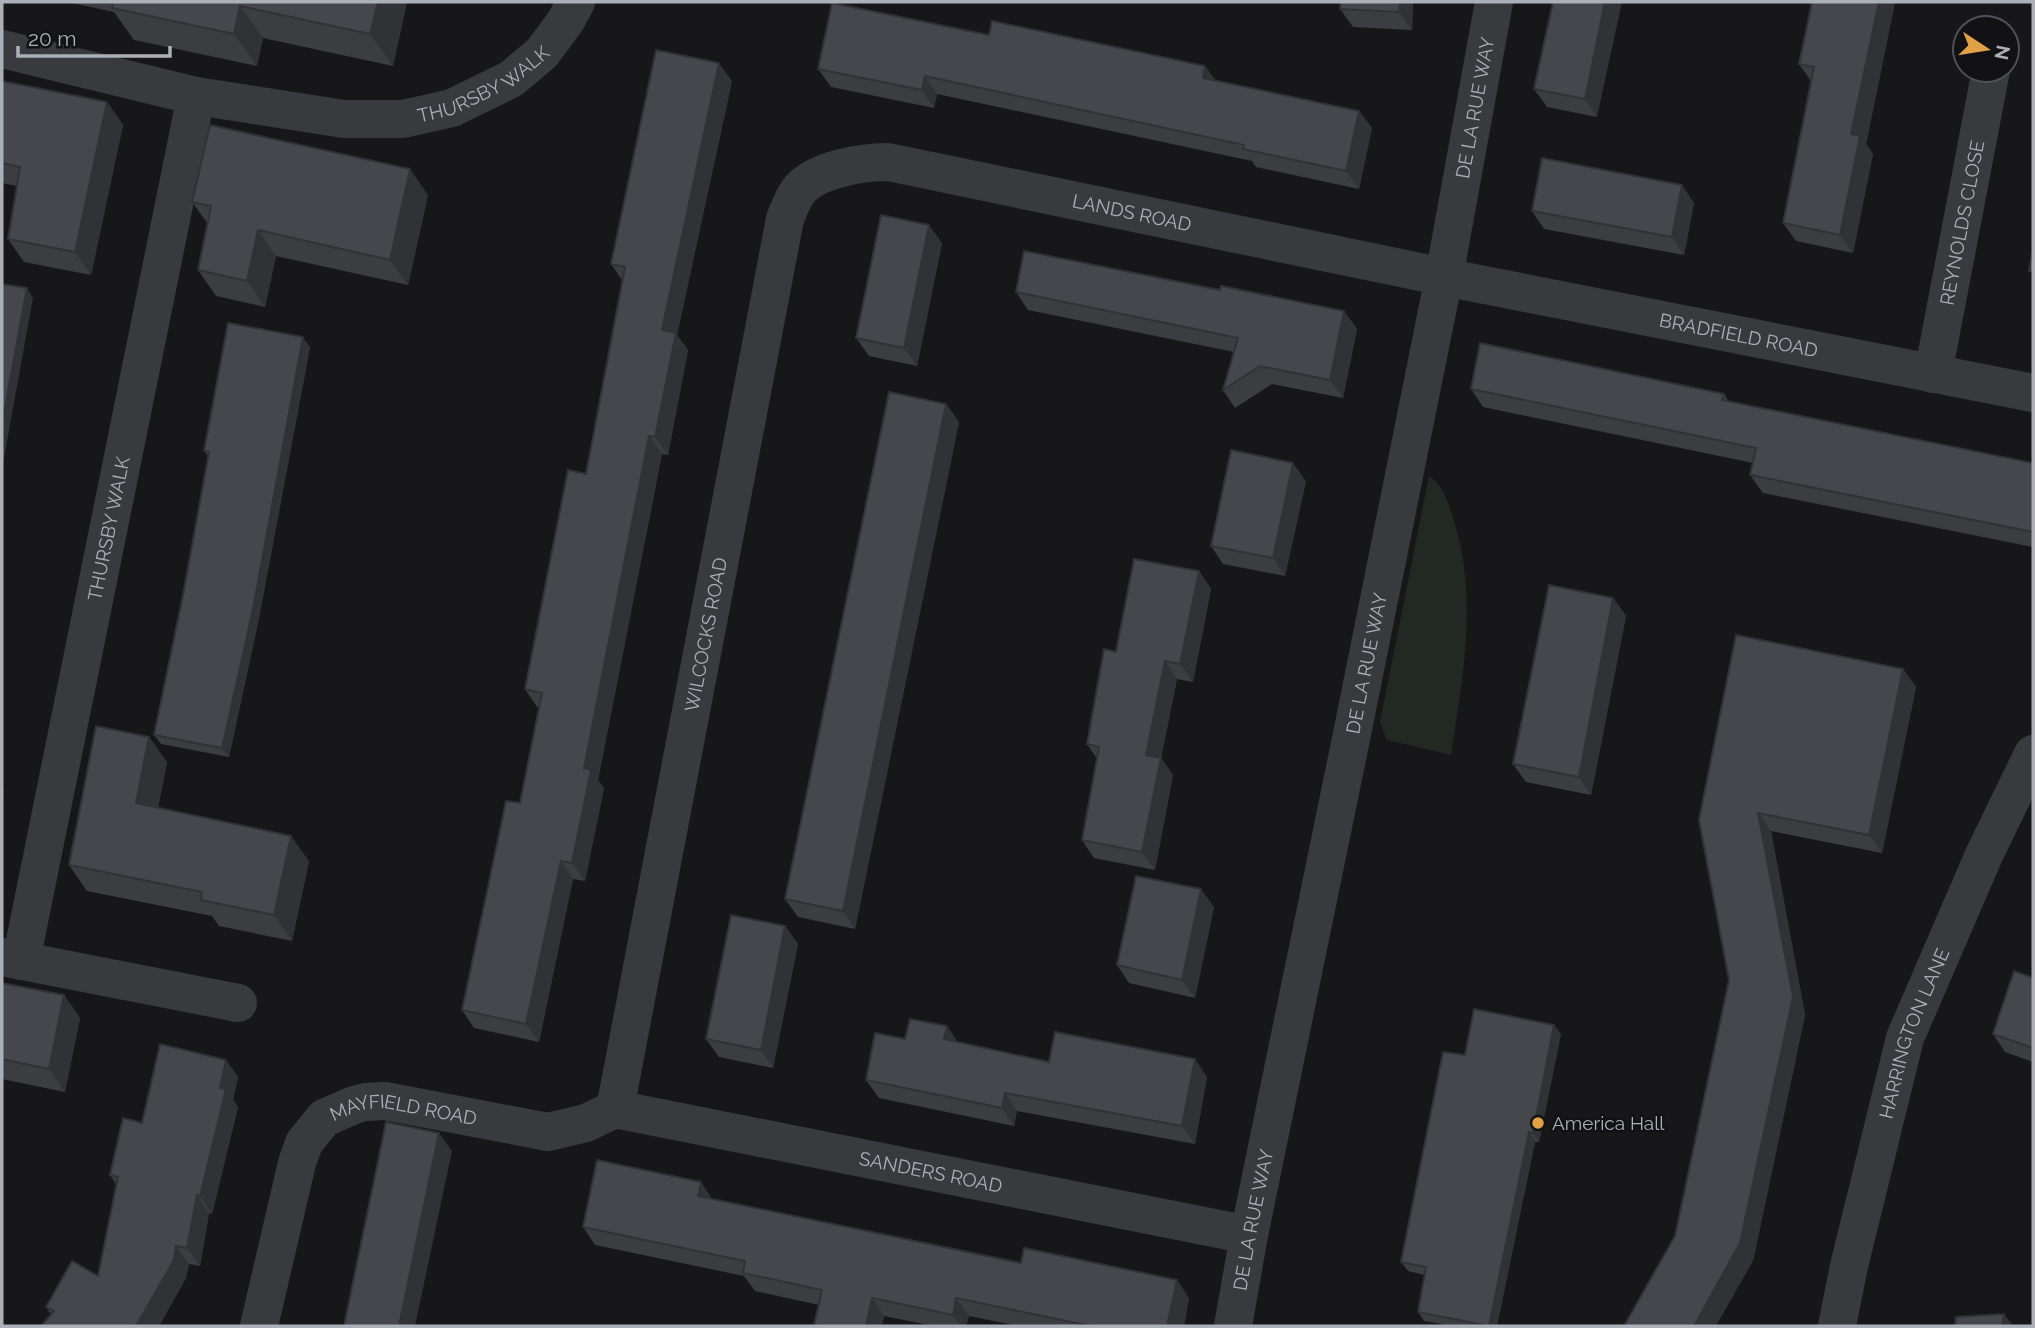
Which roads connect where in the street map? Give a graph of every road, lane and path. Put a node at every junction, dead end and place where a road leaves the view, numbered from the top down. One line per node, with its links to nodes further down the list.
1 (576, 2): 5 (street, THURSBY WALK)
2 (1494, 2): 7 (street, DE LA RUE WAY)
3 (2, 50): 5 (street, THURSBY WALK)
4 (1988, 84): 8 (street, REYNOLDS CLOSE)
5 (196, 96): 11 (street, THURSBY WALK)
6 (821, 175): 7 (street, LANDS ROAD); 13 (street, WILCOCKS ROAD)
7 (1444, 276): 8 (street, BRADFIELD ROAD); 14 (street, DE LA RUE WAY)
8 (1933, 374): 9 (street, BRADFIELD ROAD)
9 (2033, 393)
10 (2029, 773): 17 (street, HARRINGTON LANE)
11 (11, 959): 12 (street, THURSBY WALK)
12 (237, 1003)
13 (615, 1109): 14 (street, SANDERS ROAD); 15 (street, MAYFIELD ROAD)
14 (1248, 1235): 16 (street, DE LA RUE WAY)
15 (259, 1326)
16 (1233, 1326)
17 (1837, 1326)

